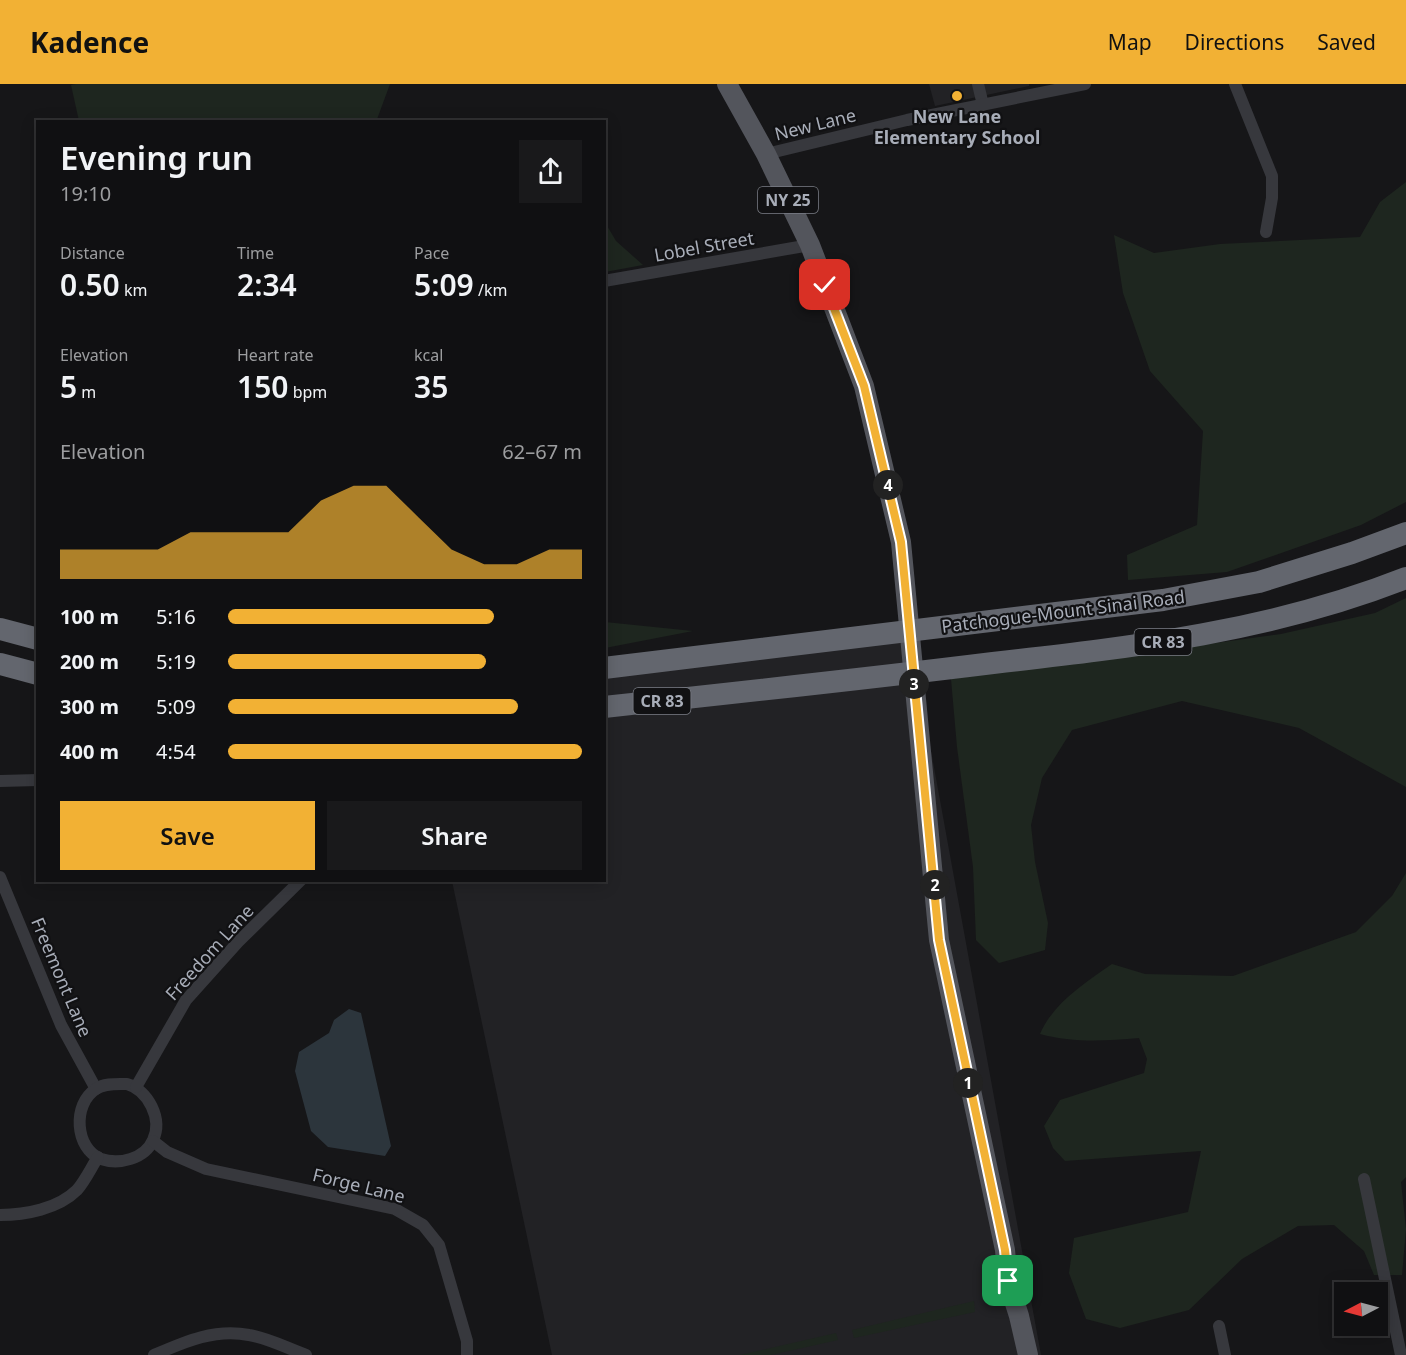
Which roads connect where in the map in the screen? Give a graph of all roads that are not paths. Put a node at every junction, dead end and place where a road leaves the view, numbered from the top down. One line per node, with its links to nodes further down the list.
1 (727, 84): 6 (main road, NY 25)
2 (978, 84): 5 (street)
3 (1085, 84): 5 (street, New Lane)
4 (1235, 84): 7 (street)
5 (983, 105): 6 (street, New Lane)
6 (766, 154): 8 (main road, NY 25)
7 (1266, 232)
8 (810, 245): 9 (street, Lobel Street); 13 (main road, NY 25)
9 (606, 281)
10 (1406, 533): 13 (highway, Patchogue-Mount Sinai Road / CR 83)
11 (1406, 578): 18 (highway, CR 83)
12 (0, 629): 14 (highway)
13 (909, 630): 16 (highway, Patchogue-Mount Sinai Road / CR 83); 18 (main road, NY 25)
14 (36, 638)
15 (0, 664): 17 (highway)
16 (606, 668)
17 (36, 673)
18 (913, 673): 19 (highway, CR 83); 34 (main road, NY 25)
19 (606, 707)
20 (36, 780): 21 (street)
21 (0, 781)
22 (0, 877): 25 (street, Freemont Lane)
23 (299, 882): 24 (street, Freedom Lane)
24 (136, 1087): 25 (street); 26 (street)
25 (96, 1089): 27 (street)
26 (153, 1141): 27 (street); 33 (street, Forge Lane)
27 (98, 1157): 29 (street)
28 (1364, 1179): 36 (street)
29 (0, 1215)
30 (1219, 1326): 35 (street)
31 (154, 1355): 32 (street)
32 (306, 1355)
33 (467, 1355)
34 (1028, 1355)
35 (1225, 1355)
36 (1401, 1355)

